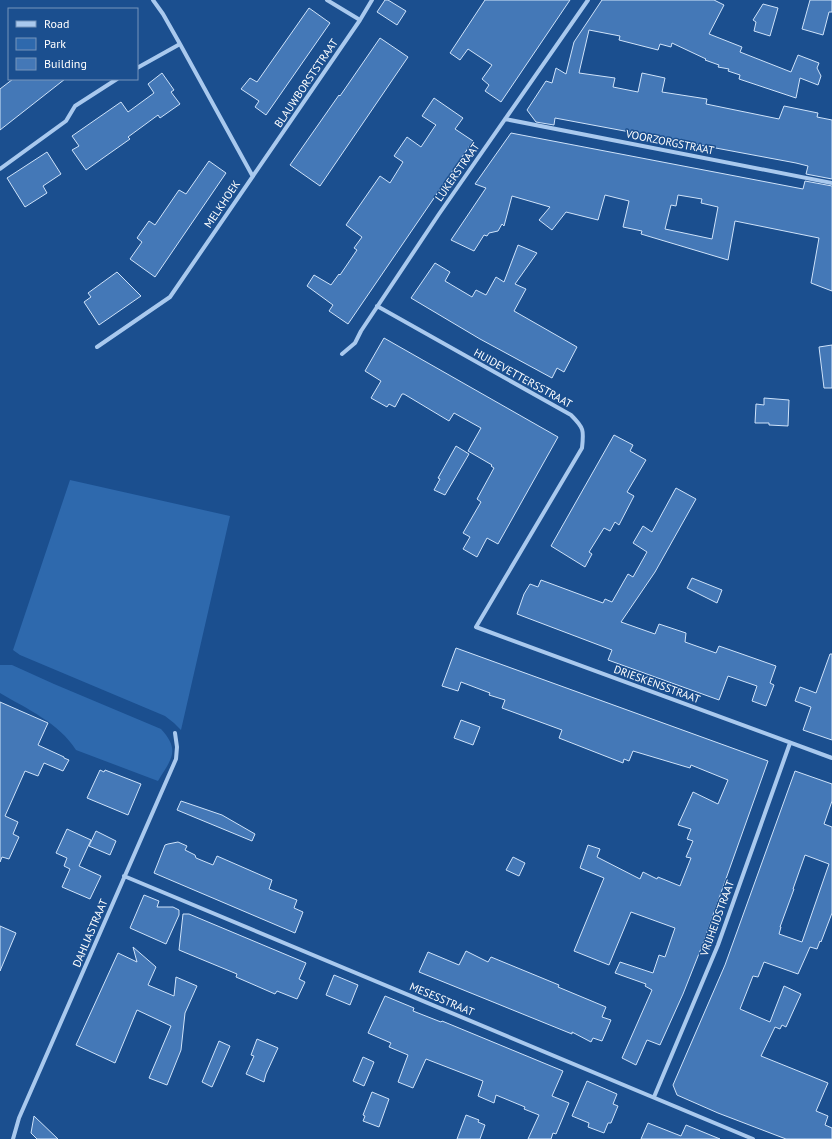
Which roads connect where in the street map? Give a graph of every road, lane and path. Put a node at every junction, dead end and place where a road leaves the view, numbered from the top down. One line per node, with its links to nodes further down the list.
1 (153, 0): 6 (street, MELKHOEK)
2 (328, 0): 5 (street)
3 (372, 0): 5 (street, BLAUWBORSTSTRAAT)
4 (588, 0): 9 (street, LUKERSTRAAT)
5 (360, 20): 11 (street, BLAUWBORSTSTRAAT)
6 (180, 44): 7 (street); 11 (street, MELKHOEK)
7 (138, 67)
8 (115, 80): 10 (street)
9 (505, 119): 12 (street, VOORZORGSTRAAT); 13 (street, LUKERSTRAAT)
10 (0, 169)
11 (252, 175): 14 (street, MELKHOEK)
12 (832, 183)
13 (377, 306): 15 (street, LUKERSTRAAT); 16 (street, HUIDEVETTERSSTRAAT)
14 (97, 347)
15 (342, 354)
16 (476, 627): 18 (street, DRIESKENSSTRAAT)
17 (175, 733): 20 (street, DAHLIASTRAAT)
18 (790, 743): 19 (street, DRIESKENSSTRAAT); 21 (street, VRIJHEIDSTRAAT)
19 (832, 758)
20 (124, 876): 21 (street, MESESSTRAAT); 22 (street, DAHLIASTRAAT)
21 (654, 1097): 23 (street, MESESSTRAAT)
22 (13, 1139)
23 (753, 1139)

